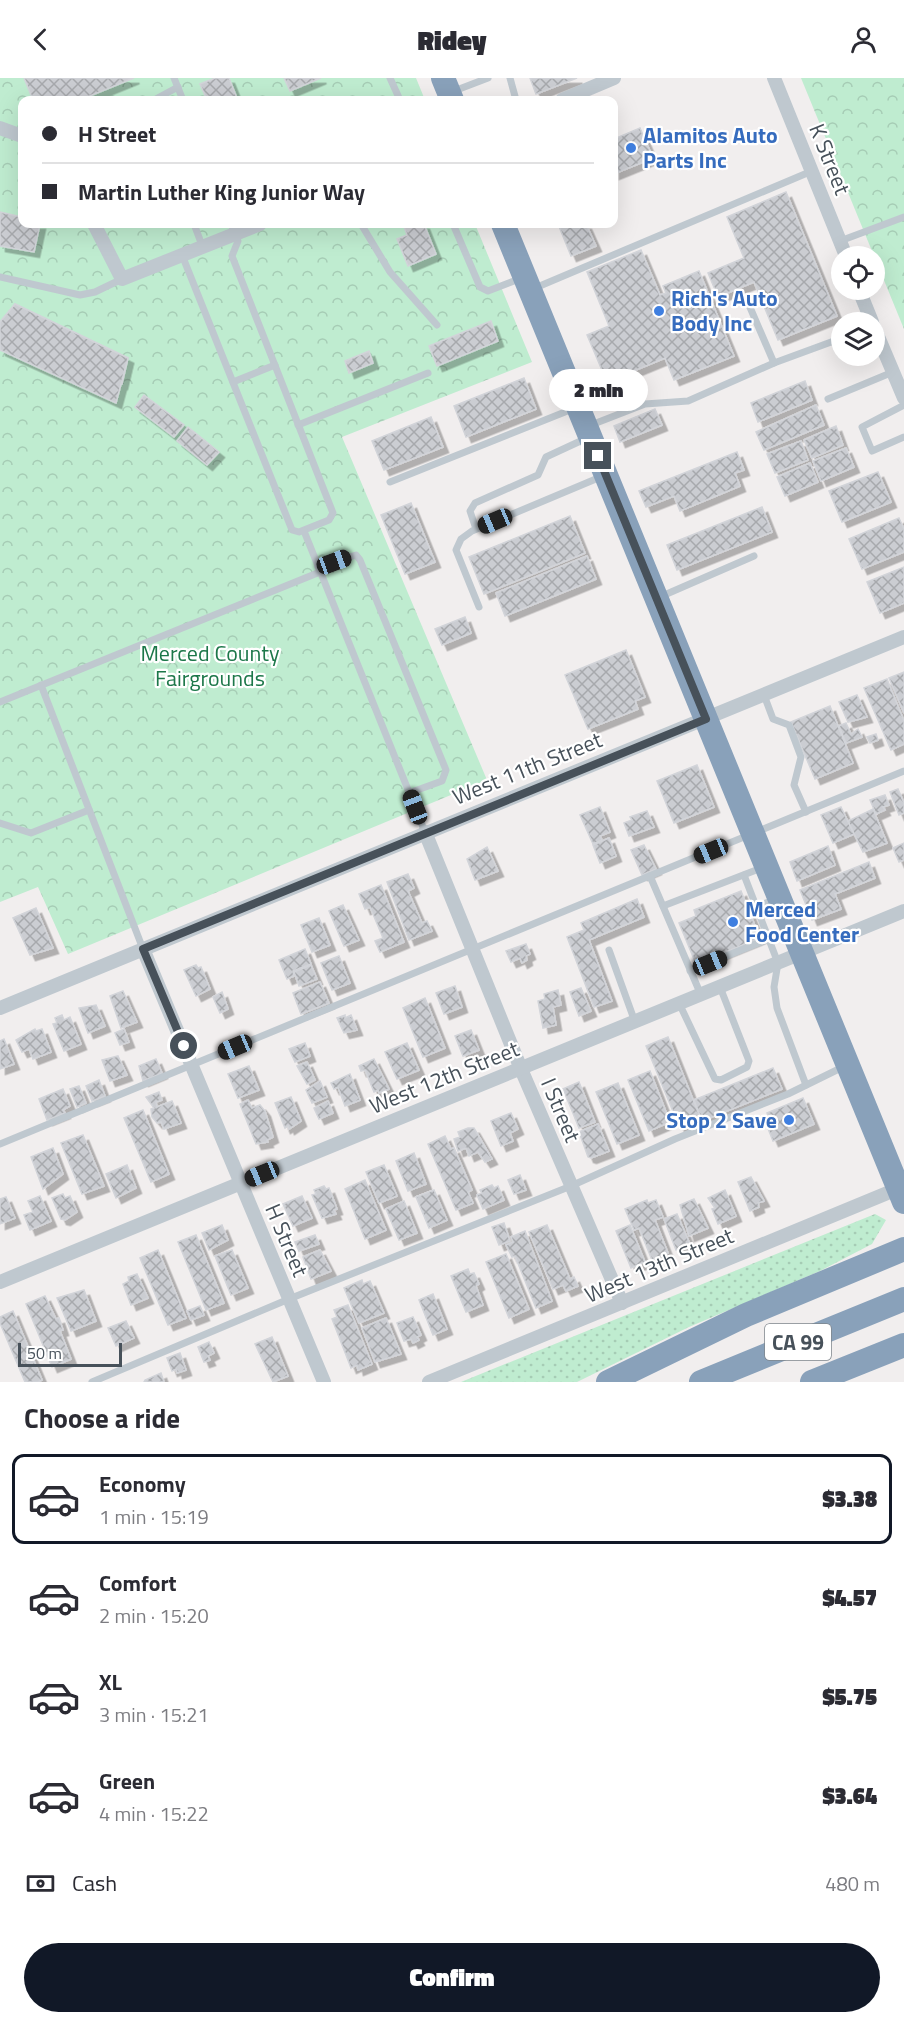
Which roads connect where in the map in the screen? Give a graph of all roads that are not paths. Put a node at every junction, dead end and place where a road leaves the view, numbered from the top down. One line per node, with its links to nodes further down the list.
1 (174, 78): 7 (lane)
2 (390, 78): 11 (lane)
3 (488, 78): 8 (lane)
4 (510, 78): 12 (lane)
5 (614, 78): 13 (street)
6 (774, 78): 16 (street, K Street)
7 (178, 87): 9 (lane); 10 (lane)
8 (448, 90)
9 (161, 96)
10 (181, 96)
11 (398, 96)
12 (515, 96)
13 (571, 96)
14 (0, 128): 15 (street)
15 (18, 135)
16 (812, 171): 24 (street, K Street); 30 (lane)
17 (904, 218): 24 (lane)
18 (96, 228): 29 (street)
19 (196, 228): 26 (lane)
20 (363, 228): 32 (lane)
21 (455, 228): 30 (lane)
22 (505, 228): 30 (highway)
23 (233, 229): 26 (street); 36 (lane)
24 (840, 241): 25 (street, K Street)
25 (842, 246)
26 (203, 248): 27 (street)
27 (182, 255): 29 (street); 39 (lane)
28 (0, 277): 29 (lane)
29 (122, 279)
30 (527, 284): 43 (highway)
31 (746, 298): 35 (lane)
32 (437, 325)
33 (831, 342): 35 (lane)
34 (885, 353): 37 (street)
35 (774, 363): 43 (lane)
36 (275, 365): 39 (lane); 44 (lane)
37 (893, 372): 40 (street); 41 (lane)
38 (428, 373): 44 (lane)
39 (233, 382): 49 (lane)
40 (903, 391)
41 (828, 399)
42 (904, 405): 45 (lane)
43 (584, 424): 46 (highway); 47 (lane); 48 (lane)
44 (298, 425): 49 (lane)
45 (904, 437)
46 (606, 475): 48 (lane); 52 (highway)
47 (390, 482)
48 (476, 529): 53 (lane)
49 (304, 531): 51 (lane)
50 (754, 556): 52 (lane)
51 (319, 570): 55 (lane); 60 (lane); 60 (lane)
52 (657, 599): 58 (highway)
53 (479, 607)
54 (904, 638): 56 (street, West 11th Street)
55 (41, 685): 57 (lane); 61 (lane)
56 (764, 695): 58 (street, West 11th Street); 62 (lane)
57 (0, 702)
58 (706, 719): 64 (street, West 11th Street); 65 (highway)
59 (904, 771): 62 (lane)
60 (409, 793): 64 (lane)
61 (89, 810): 63 (lane); 73 (lane)
62 (806, 812): 65 (lane)
63 (0, 823)
64 (425, 832): 73 (street, West 11th Street); 74 (street, I Street)
65 (753, 834): 66 (highway); 67 (lane)
66 (755, 871): 68 (highway); 69 (lane); 70 (lane)
67 (650, 876): 69 (lane); 74 (lane)
68 (779, 898): 70 (lane); 76 (highway)
69 (663, 906): 78 (lane)
70 (756, 907): 72 (lane)
71 (904, 911): 76 (street, West 12th Street)
72 (768, 939): 77 (lane); 78 (lane)
73 (143, 949): 82 (street, West 11th Street); 84 (street, H Street)
74 (472, 949): 84 (lane); 86 (street, I Street)
75 (609, 950): 83 (lane)
76 (801, 953): 77 (street, West 12th Street); 85 (highway)
77 (777, 963): 79 (street, West 12th Street); 87 (lane)
78 (690, 971): 80 (lane)
79 (720, 987): 80 (street, West 12th Street); 81 (lane)
80 (701, 995): 81 (street, West 12th Street)
81 (680, 1003): 83 (street, West 12th Street)
82 (0, 1008)
83 (634, 1022): 86 (street, West 12th Street)
84 (192, 1065): 88 (lane); 89 (street, H Street)
85 (847, 1065): 87 (lane); 91 (highway)
86 (521, 1069): 89 (street, West 12th Street); 90 (street, I Street)
87 (806, 1085): 90 (lane)
88 (0, 1144)
89 (241, 1183): 93 (street, West 12th Street); 94 (street, H Street)
90 (571, 1186): 94 (lane); 96 (street, I Street)
91 (902, 1192): 96 (street, West 13th Street)
92 (904, 1249): 101 (highway)
93 (0, 1282)
94 (289, 1299): 98 (lane); 99 (street, H Street)
95 (900, 1300): 102 (highway, CA 99)
96 (622, 1303): 100 (street, West 13th Street)
97 (904, 1345): 103 (highway, CA 99)
98 (92, 1382)
99 (324, 1382)
100 (429, 1382)
101 (609, 1382)
102 (700, 1382)
103 (812, 1382)

